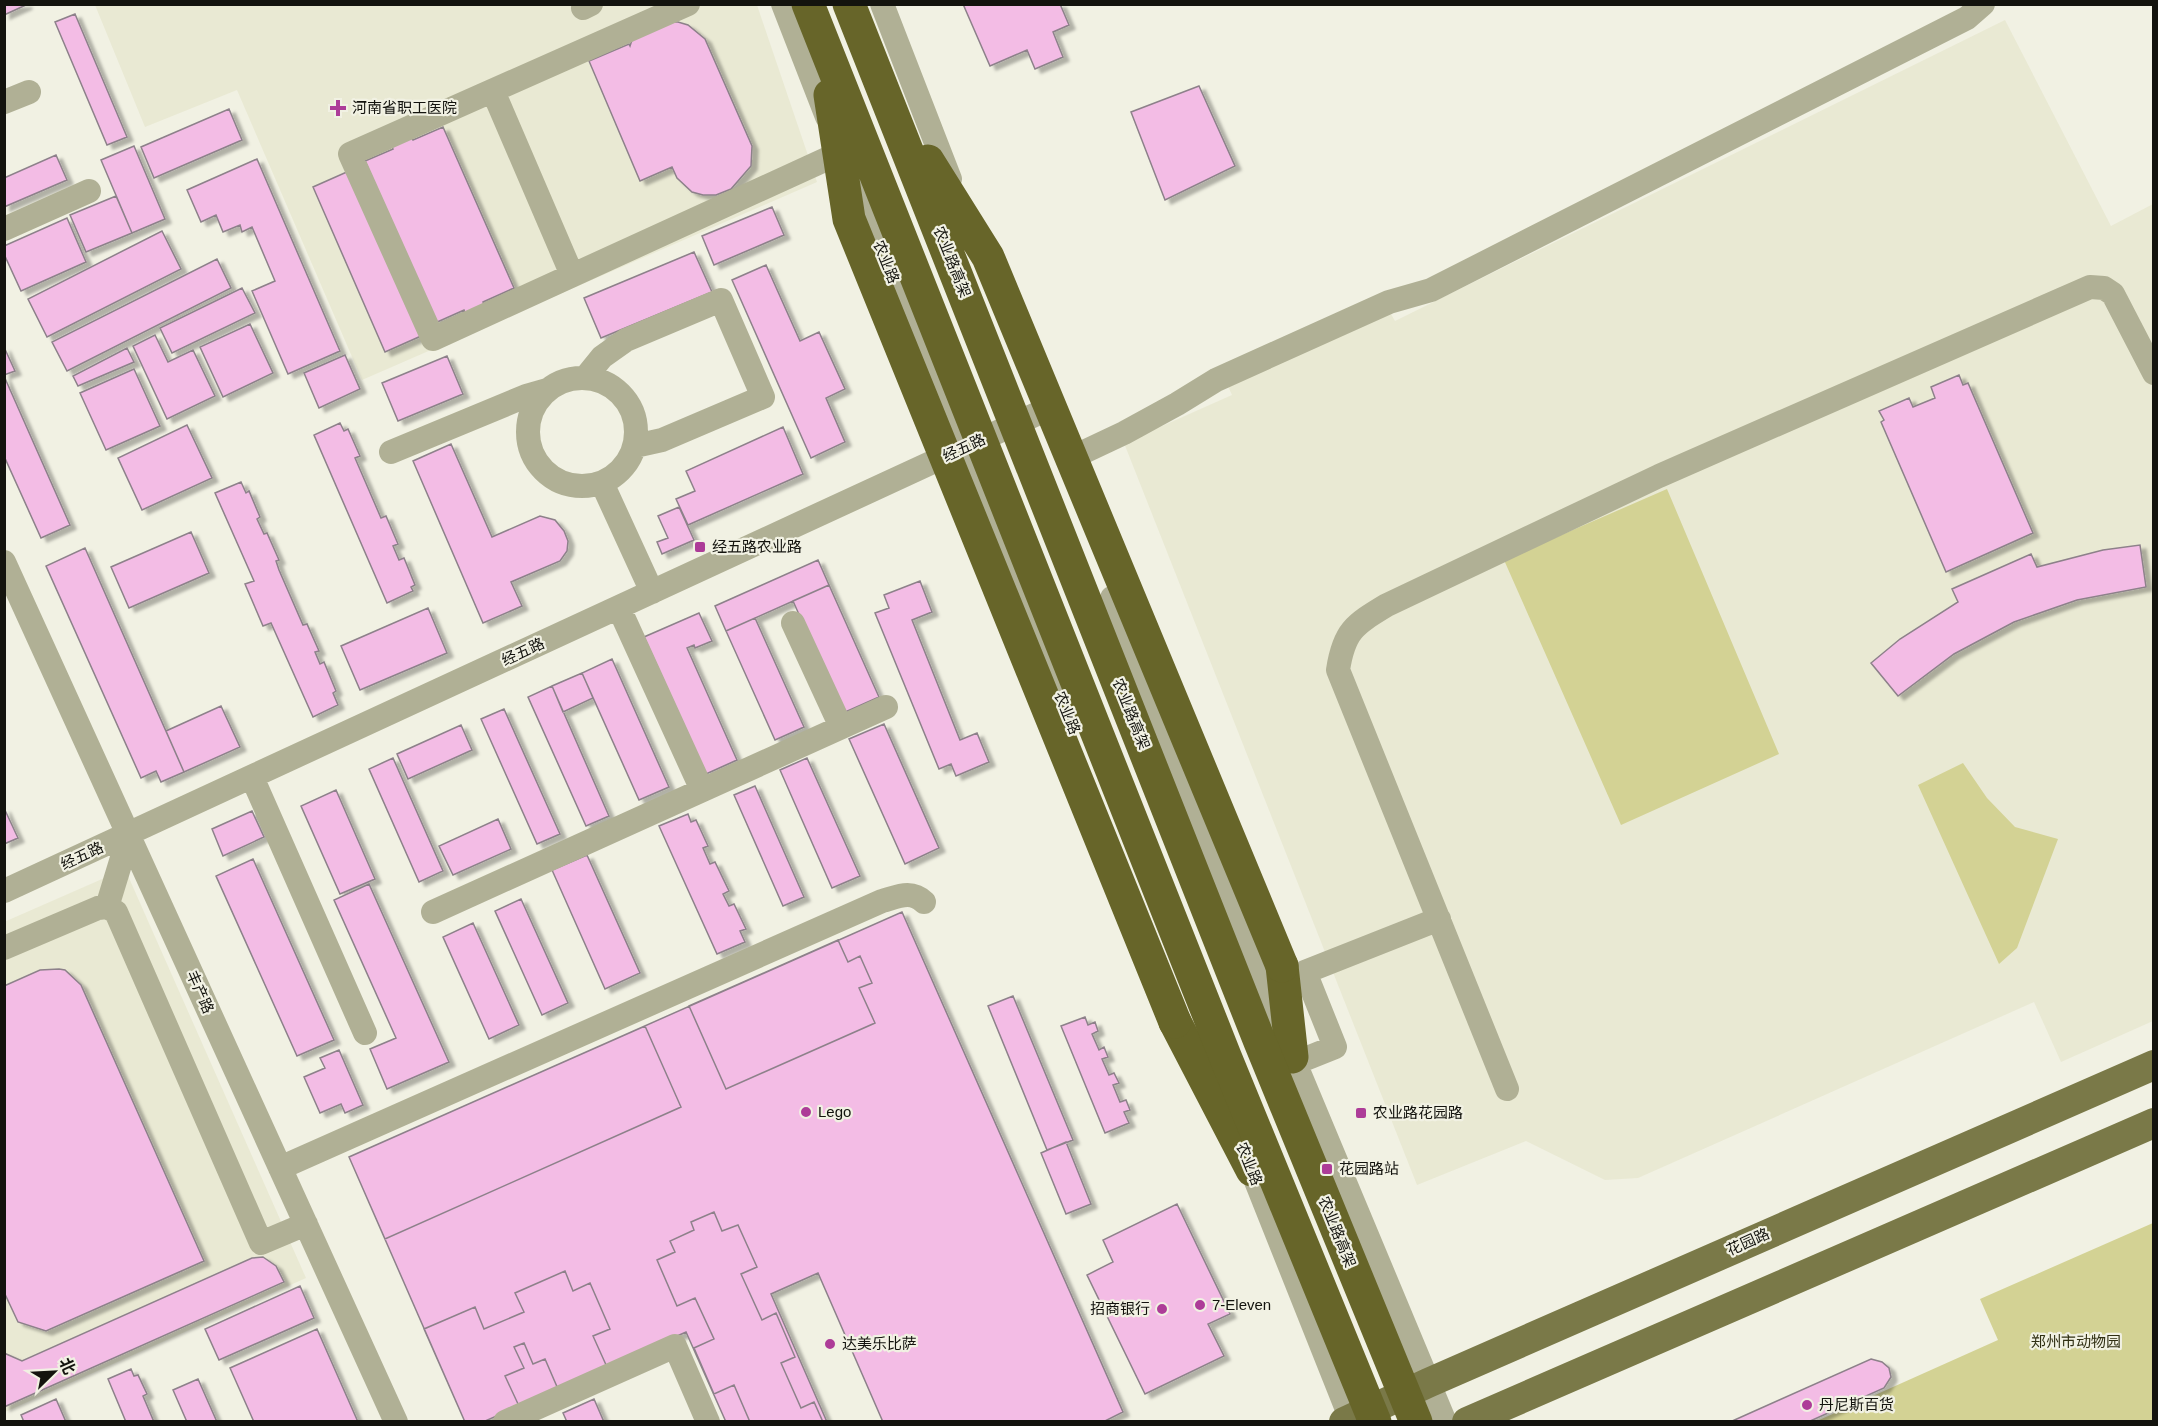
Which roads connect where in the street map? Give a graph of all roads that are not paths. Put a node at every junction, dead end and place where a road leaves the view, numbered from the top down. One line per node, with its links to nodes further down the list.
1 (687, 4): 8 (street)
2 (783, 4): 12 (street, 农业路)
3 (808, 4): 7 (highway, bridge)
4 (849, 4): 10 (highway, 农业路高架, bridge)
5 (882, 4): 19 (street)
6 (1983, 4): 23 (street)
7 (821, 37): 46 (highway, bridge); 49 (highway, bridge)
8 (493, 91): 15 (street); 15 (street)
9 (29, 92): 11 (street)
10 (884, 93): 23 (highway, bridge); 53 (highway, 农业路高架, bridge)
11 (4, 102)
12 (842, 152): 15 (street); 21 (street, 农业路)
13 (89, 191): 14 (street)
14 (4, 229)
15 (572, 275)
16 (2154, 373): 38 (street)
17 (585, 378): 18 (street); 20 (street); 20 (street)
18 (547, 390): 22 (street); 24 (street)
19 (1041, 412): 21 (street, 经五路); 41 (street)
20 (635, 446): 24 (street)
21 (961, 449): 26 (street, 经五路); 46 (street, 农业路)
22 (391, 452)
23 (1071, 458): 41 (highway, bridge)
24 (602, 483): 26 (street)
25 (4, 562): 33 (street, 丰产路)
26 (652, 592): 27 (street, 经五路)
27 (619, 608): 31 (street, 经五路); 32 (street)
28 (794, 623): 30 (street)
29 (886, 707): 30 (street)
30 (841, 728): 32 (street)
31 (252, 777): 33 (street, 经五路); 40 (street)
32 (702, 790): 37 (street)
33 (129, 835): 34 (street, 经五路); 36 (street); 45 (street, 丰产路)
34 (4, 891)
35 (924, 902): 45 (street)
36 (107, 907): 39 (street); 47 (street)
37 (433, 912)
38 (1439, 919): 41 (street); 43 (street)
39 (4, 948)
40 (366, 1033)
41 (1293, 1060): 48 (street)
42 (2154, 1065): 48 (main road, 花园路)
43 (1508, 1089)
44 (2154, 1123): 55 (main road)
45 (280, 1168): 47 (street, 丰产路)
46 (1252, 1170): 49 (street, 农业路)
47 (306, 1224): 50 (street, 丰产路)
48 (1428, 1383): 49 (main road, 花园路); 54 (street)
49 (1356, 1421)
50 (396, 1422)
51 (505, 1422): 52 (street)
52 (708, 1422)
53 (1416, 1422)
54 (1445, 1422)
55 (1467, 1422)

